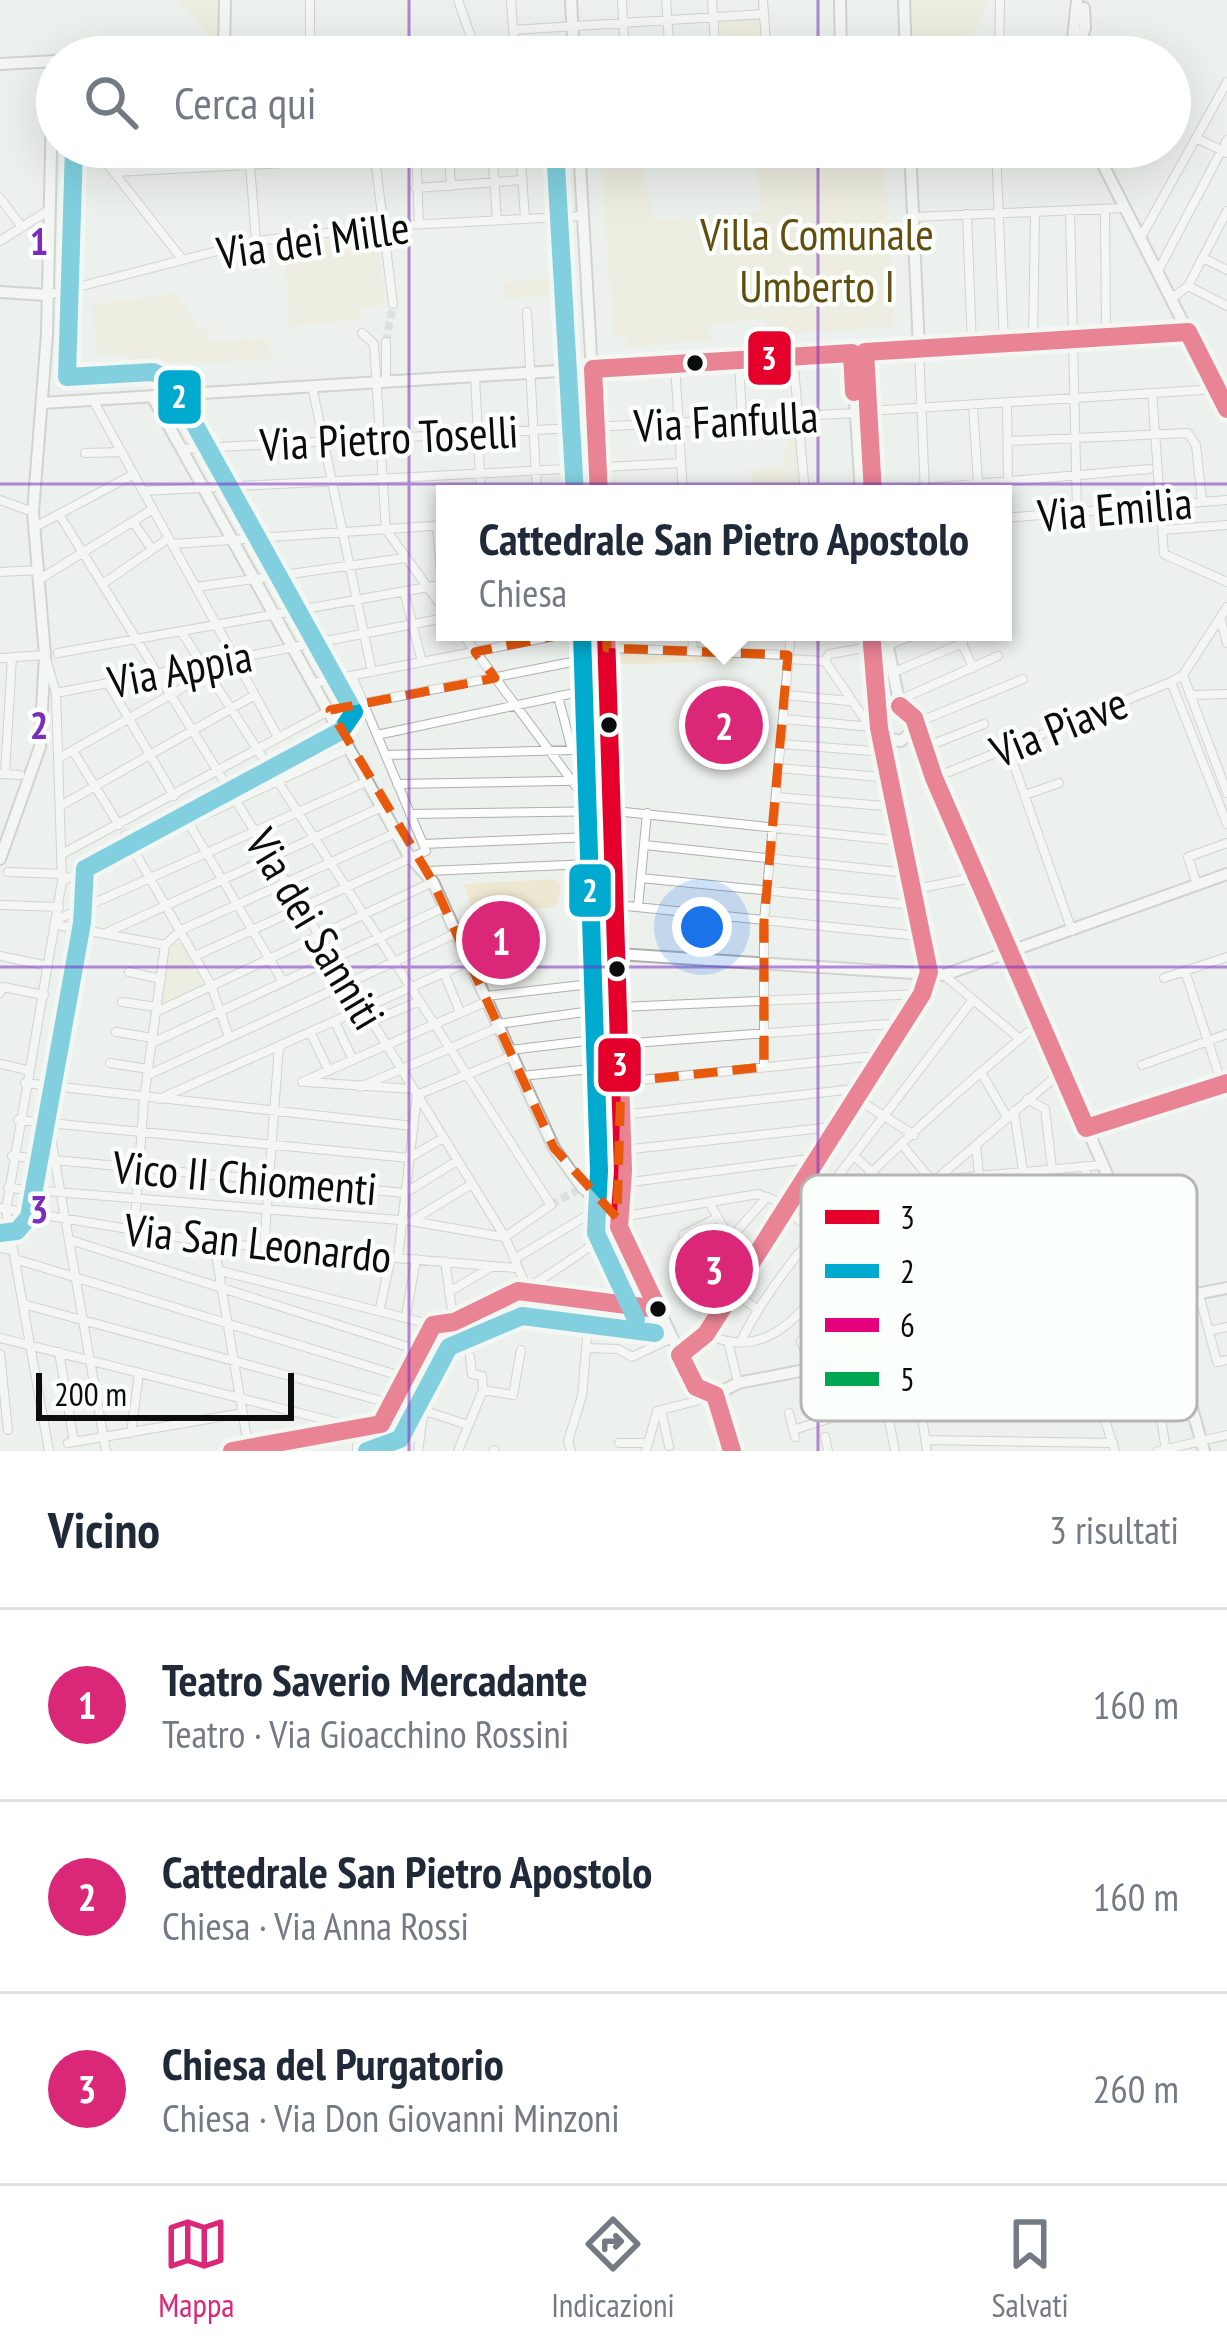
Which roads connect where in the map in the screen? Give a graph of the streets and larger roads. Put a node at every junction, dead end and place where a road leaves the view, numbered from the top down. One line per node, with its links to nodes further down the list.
1 (225, 0): 20 (street)
2 (310, 0): 21 (street)
3 (458, 0): 22 (street)
4 (511, 0): 19 (street)
5 (571, 0): 18 (street)
6 (622, 0): 17 (street)
7 (666, 0): 16 (street)
8 (712, 0): 15 (street)
9 (764, 0): 14 (street)
10 (840, 0): 29 (street)
11 (904, 0): 30 (street)
12 (1000, 0): 31 (street)
13 (1080, 0): 32 (street); 33 (street)
14 (764, 14): 15 (street); 28 (street)
15 (713, 17): 16 (street); 27 (street)
16 (668, 21): 17 (street); 26 (street)
17 (623, 24): 18 (street); 25 (street)
18 (573, 28): 19 (street); 24 (street)
19 (513, 30): 23 (street)
20 (226, 36)
21 (310, 36)
22 (471, 36)
23 (513, 36)
24 (573, 36)
25 (624, 36)
26 (669, 36)
27 (714, 36)
28 (766, 36)
29 (841, 36)
30 (905, 36)
31 (999, 36)
32 (1074, 36)
33 (1082, 36)
34 (36, 62): 35 (street)
35 (0, 64)
36 (1226, 85): 37 (street)
37 (1196, 138): 38 (street); 39 (street)
38 (1191, 147)
39 (1225, 148): 83 (street)
40 (52, 168): 62 (street)
41 (112, 168): 55 (street)
42 (192, 168): 54 (street)
43 (250, 168): 79 (street)
44 (377, 168): 75 (street)
45 (417, 168): 59 (street)
46 (450, 168): 58 (street)
47 (494, 168): 57 (street)
48 (521, 168): 56 (street)
49 (581, 168): 69 (street)
50 (911, 168): 70 (street)
51 (997, 168): 68 (street)
52 (1105, 168): 61 (street)
53 (1179, 168): 77 (street)
54 (172, 169): 55 (street)
55 (115, 172): 81 (street)
56 (522, 180): 57 (street); 71 (street)
57 (495, 183): 58 (street); 72 (street)
58 (451, 186): 59 (street)
59 (416, 188): 73 (street)
60 (0, 198): 74 (street)
61 (1125, 208): 63 (street); 77 (street)
62 (50, 210): 74 (street); 84 (street)
63 (1105, 210): 66 (street); 96 (street)
64 (1227, 211): 76 (street)
65 (1035, 212): 66 (street); 68 (street); 99 (street)
66 (1070, 212): 97 (street)
67 (967, 214): 68 (street); 70 (street); 101 (street)
68 (998, 214): 100 (street)
69 (583, 216): 71 (street, Via dei Mille); 107 (street)
70 (913, 217): 102 (street)
71 (525, 219): 72 (street, Via dei Mille)
72 (497, 220): 73 (street, Via dei Mille)
73 (419, 224): 75 (street, Via dei Mille)
74 (21, 226): 78 (street)
75 (386, 226): 79 (street, Via dei Mille); 90 (street)
76 (1223, 230): 80 (street)
77 (1140, 238): 83 (street)
78 (0, 241)
79 (256, 241): 81 (street, Via dei Mille)
80 (1203, 258): 82 (street); 85 (street)
81 (182, 260): 87 (street, Via dei Mille)
82 (1227, 270)
83 (1157, 272): 89 (street)
84 (48, 277): 87 (street); 88 (street)
85 (1188, 286): 89 (street); 91 (street)
86 (0, 292): 88 (street)
87 (47, 295): 88 (street); 93 (street)
88 (25, 296): 93 (street)
89 (1171, 299): 94 (street)
90 (393, 304)
91 (1227, 306)
92 (527, 312): 108 (street)
93 (47, 315): 117 (street)
94 (1188, 332): 96 (street); 112 (street)
95 (362, 333): 110 (street)
96 (1106, 337): 97 (street)
97 (1072, 339): 99 (street); 116 (street)
98 (386, 342): 110 (street)
99 (1033, 342): 100 (street)
100 (1004, 344): 101 (street)
101 (972, 346): 102 (street)
102 (919, 349): 103 (street); 121 (street)
103 (858, 352): 104 (street); 122 (street)
104 (793, 356): 105 (street); 123 (street)
105 (739, 360): 106 (street); 124 (street)
106 (676, 364): 107 (street); 125 (street)
107 (593, 369): 108 (street); 126 (street)
108 (530, 373): 109 (street); 128 (street)
109 (475, 376): 110 (street); 129 (street)
110 (385, 382): 111 (street); 130 (street)
111 (312, 386): 114 (street); 132 (street)
112 (1216, 388): 113 (street, Via Fanfulla); 120 (street)
113 (1152, 393): 116 (street, Via Fanfulla); 127 (street)
114 (152, 396): 115 (street); 134 (street)
115 (93, 400): 117 (street); 135 (street)
116 (1074, 400): 118 (street, Via Fanfulla); 131 (street)
117 (42, 403): 165 (street)
118 (1007, 404): 119 (street, Via Fanfulla); 133 (street)
119 (973, 406): 121 (street, Via Fanfulla); 146 (street)
120 (1227, 408)
121 (922, 409): 122 (street, Via Fanfulla); 155 (street)
122 (862, 412): 123 (street, Via Fanfulla); 153 (street); 154 (street)
123 (798, 416): 124 (street, Via Fanfulla); 152 (street)
124 (742, 421): 125 (street, Via Fanfulla)
125 (679, 423): 126 (street, Via Fanfulla); 137 (street)
126 (596, 428): 128 (street, Via Pietro Toselli); 139 (street)
127 (1156, 430): 131 (street); 161 (street); 162 (street)
128 (533, 431): 129 (street, Via Pietro Toselli); 140 (street)
129 (477, 434): 130 (street, Via Pietro Toselli); 143 (street)
130 (380, 437): 132 (street, Via Pietro Toselli); 145 (street)
131 (1076, 437): 133 (street); 142 (street)
132 (323, 441): 134 (street, Via Pietro Toselli); 147 (street)
133 (1008, 441): 144 (street)
134 (183, 449): 157 (street)
135 (122, 452): 136 (street); 141 (street)
136 (85, 453)
137 (682, 464): 139 (street); 151 (street)
138 (1149, 469): 142 (street)
139 (598, 470): 140 (street); 150 (street)
140 (536, 473): 143 (street); 149 (street)
141 (134, 474): 158 (street); 166 (street)
142 (1076, 474): 144 (street); 164 (street)
143 (480, 476): 145 (street); 148 (street)
144 (1008, 479): 146 (street)
145 (383, 482): 147 (street); 172 (street)
146 (978, 482): 156 (street)
147 (332, 484): 157 (street); 174 (street)
148 (480, 485)
149 (537, 485)
150 (599, 485)
151 (683, 485)
152 (804, 485)
153 (860, 485)
154 (872, 485)
155 (926, 485)
156 (958, 485)
157 (205, 488): 158 (street); 175 (street)
158 (143, 490): 163 (street)
159 (0, 500): 165 (street)
160 (1227, 500): 161 (street, Via Emilia)
161 (1202, 501): 162 (street, Via Emilia)
162 (1160, 502): 164 (street, Via Emilia); 173 (street)
163 (153, 509): 168 (street); 176 (street)
164 (1077, 511): 167 (street, Via Emilia)
165 (33, 512): 171 (street)
166 (59, 514): 171 (street); 178 (street, Via dei Sanniti)
167 (1012, 517)
168 (133, 522): 177 (street); 178 (street)
169 (436, 525): 172 (street)
170 (1227, 525): 173 (street)
171 (35, 527): 182 (street)
172 (386, 530): 174 (street); 179 (street)
173 (1162, 530): 185 (street)
174 (343, 532): 175 (street); 180 (street)
175 (233, 539): 176 (street); 183 (street)
176 (171, 541): 177 (street); 187 (street)
177 (152, 549): 184 (street)
178 (85, 553): 182 (street); 184 (street, Via dei Sanniti)
179 (405, 558): 180 (street); 188 (street)
180 (350, 566): 183 (street); 190 (street)
181 (0, 572): 182 (street)
182 (39, 575): 217 (street)
183 (255, 578): 187 (street); 193 (street)
184 (104, 583): 200 (street, Via dei Sanniti)
185 (1227, 583)
186 (436, 585): 188 (street)
187 (196, 586): 196 (street)
188 (426, 586): 189 (street); 191 (street)
189 (404, 591): 190 (street); 197 (street)
190 (357, 599): 193 (street); 199 (street)
191 (436, 601)
192 (1227, 608): 195 (street)
193 (274, 612): 196 (street); 211 (street)
194 (436, 617): 197 (street, Via Appia)
195 (1220, 618): 210 (street); 230 (street)
196 (216, 623): 198 (street); 222 (street)
197 (412, 624): 199 (street, Via Appia); 224 (street)
198 (181, 631): 200 (street); 226 (street)
199 (364, 632): 211 (street, Via Appia); 227 (street)
200 (138, 639): 217 (street); 228 (street, Via dei Sanniti)
201 (467, 641): 215 (street)
202 (529, 641): 215 (street)
203 (606, 641): 216 (street)
204 (692, 641): 214 (street)
205 (790, 641): 220 (street)
206 (872, 641): 254 (street)
207 (886, 641): 212 (street)
208 (898, 641): 212 (street)
209 (963, 643): 225 (street); 229 (street)
210 (1227, 643)
211 (294, 646): 222 (street, Via Appia); 236 (street)
212 (886, 646): 229 (street)
213 (859, 649): 223 (street)
214 (693, 650): 216 (street); 220 (street)
215 (475, 652): 224 (street); 232 (street)
216 (607, 652): 232 (street); 237 (street)
217 (51, 654): 219 (street); 238 (street); 317 (street)
218 (998, 656): 225 (street)
219 (12, 657): 221 (street); 275 (street)
220 (788, 657): 223 (street); 239 (street)
221 (0, 658)
222 (235, 658): 226 (street, Via Appia); 242 (street)
223 (825, 661): 245 (street)
224 (422, 662): 227 (street)
225 (973, 668): 248 (street)
226 (207, 669): 228 (street, Via Appia); 241 (street); 249 (street)
227 (372, 672): 231 (street)
228 (159, 673): 235 (street, Via Appia); 241 (street, Via dei Sanniti)
229 (892, 673): 248 (street)
230 (1183, 675): 234 (street, Via Piave); 243 (street)
231 (352, 676): 236 (street); 246 (street)
232 (495, 678): 246 (street); 247 (street)
233 (1023, 679): 255 (street)
234 (1171, 682): 261 (street, Via Piave); 300 (street)
235 (108, 683): 238 (street, Via Appia); 251 (street)
236 (314, 683): 250 (street)
237 (609, 685): 244 (street); 263 (street)
238 (56, 693): 271 (street)
239 (786, 694): 245 (street); 252 (street)
240 (1227, 694): 243 (street)
241 (171, 695): 251 (street); 256 (street, Via dei Sanniti)
242 (255, 695): 249 (street); 258 (street)
243 (1190, 695): 272 (street)
244 (558, 697): 247 (street); 266 (street)
245 (850, 701): 254 (street)
246 (364, 704): 250 (street); 257 (street)
247 (516, 706): 257 (street); 265 (street)
248 (900, 706): 254 (street); 255 (street)
249 (232, 709): 256 (street); 262 (street)
250 (330, 710): 258 (street); 260 (street)
251 (130, 719): 267 (street); 269 (street)
252 (784, 719): 254 (street); 259 (street)
253 (984, 724): 264 (street)
254 (878, 727): 255 (street); 268 (street)
255 (914, 727): 264 (street)
256 (193, 730): 269 (street); 274 (street, Via dei Sanniti)
257 (376, 735): 270 (street)
258 (278, 737): 262 (street)
259 (781, 744): 268 (street); 273 (street)
260 (351, 747): 279 (street); 281 (street)
261 (1008, 748): 278 (street, Via Piave); 287 (street)
262 (258, 749): 274 (street); 281 (street)
263 (612, 749): 266 (street); 280 (street)
264 (922, 749): 278 (street)
265 (549, 750): 266 (street); 270 (street); 282 (street)
266 (572, 750)
267 (73, 751): 271 (street); 285 (street)
268 (887, 752): 277 (street)
269 (150, 755): 285 (street); 288 (street)
270 (385, 755): 284 (street)
271 (59, 758): 291 (street)
272 (1222, 762): 286 (street)
273 (779, 768): 277 (street); 289 (street)
274 (218, 770): 288 (street); 290 (street, Via dei Sanniti)
275 (3, 774): 276 (street)
276 (20, 775)
277 (891, 778): 293 (street)
278 (934, 778): 328 (street)
279 (370, 780): 292 (street); 296 (street)
280 (614, 780): 282 (street); 295 (street)
281 (279, 781): 290 (street); 296 (street)
282 (572, 781): 284 (street); 294 (street)
283 (1059, 783): 287 (street)
284 (398, 784): 298 (street)
285 (94, 786): 291 (street); 301 (street)
286 (1227, 793)
287 (1024, 795): 350 (street)
288 (173, 796): 301 (street)
289 (777, 796): 293 (street); 303 (street)
290 (237, 800): 299 (street); 304 (street, Via dei Sanniti)
291 (62, 805): 314 (street)
292 (384, 806): 302 (street); 307 (street)
293 (895, 808): 308 (street)
294 (594, 810): 295 (street); 298 (street)
295 (615, 811): 297 (street); 306 (street)
296 (298, 812): 304 (street); 307 (street)
297 (647, 813): 303 (street); 311 (street)
298 (410, 814): 310 (street)
299 (187, 820): 312 (street); 313 (street)
300 (1227, 824)
301 (119, 825): 314 (street)
302 (396, 827): 315 (street); 319 (street)
303 (774, 828): 308 (street); 318 (street)
304 (256, 830): 313 (street); 316 (street, Via dei Sanniti)
305 (125, 835): 312 (street)
306 (616, 836): 310 (street); 320 (street)
307 (315, 838): 316 (street); 319 (street)
308 (901, 841): 322 (street)
309 (1227, 843): 332 (street)
310 (422, 844): 315 (street)
311 (645, 845): 318 (street); 327 (street)
312 (133, 848): 325 (street); 326 (street)
313 (207, 853): 326 (street); 329 (street)
314 (62, 854): 325 (street)
315 (409, 856): 324 (street); 331 (street)
316 (273, 858): 329 (street); 330 (street, Via dei Sanniti)
317 (0, 859)
318 (771, 859): 322 (street); 333 (street)
319 (331, 862): 330 (street); 331 (street)
320 (616, 862): 324 (street); 339 (street)
321 (8, 872): 325 (street)
322 (908, 873): 334 (street)
323 (1227, 874): 332 (street)
324 (430, 876): 343 (street); 344 (street)
325 (62, 877): 341 (street)
326 (150, 878): 337 (street); 346 (street)
327 (641, 878): 333 (street); 342 (street)
328 (977, 878): 334 (street); 358 (street)
329 (223, 880): 337 (street); 338 (street)
330 (287, 881): 336 (street, Via dei Sanniti); 338 (street)
331 (345, 884): 336 (street); 344 (street)
332 (1198, 885): 350 (street)
333 (768, 890): 340 (street); 345 (street)
334 (911, 890): 340 (street)
335 (0, 904): 341 (street)
336 (302, 904): 348 (street); 353 (street, Via dei Sanniti)
337 (167, 905): 349 (street); 351 (street)
338 (237, 905): 348 (street); 349 (street)
339 (617, 905): 342 (street); 357 (street)
340 (914, 905): 354 (street)
341 (59, 907): 346 (street)
342 (638, 907): 345 (street)
343 (445, 908): 352 (street); 355 (street)
344 (364, 914): 353 (street); 355 (street)
345 (764, 921): 354 (street); 367 (street)
346 (57, 922): 351 (street); 368 (street)
347 (521, 924): 352 (street)
348 (251, 928): 360 (street); 364 (street)
349 (181, 930): 356 (street); 360 (street)
350 (1072, 931): 358 (street)
351 (108, 932): 356 (street)
352 (457, 933): 365 (street); 366 (street)
353 (320, 934): 361 (street, Via dei Sanniti); 364 (street)
354 (919, 936): 371 (street)
355 (379, 938): 361 (street); 365 (street)
356 (165, 944): 375 (street)
357 (618, 954): 367 (street); 377 (street)
358 (1010, 954): 373 (street); 396 (street)
359 (0, 956): 368 (street)
360 (195, 956): 379 (street)
361 (334, 957): 376 (street); 378 (street, Via dei Sanniti)
362 (521, 957): 366 (street)
363 (1227, 957): 369 (street)
364 (268, 958): 376 (street); 379 (street)
365 (395, 962): 378 (street); 380 (street)
366 (471, 963): 372 (street); 384 (street)
367 (762, 965): 371 (street); 388 (street)
368 (48, 966): 383 (street)
369 (1185, 971): 374 (street); 408 (street)
370 (129, 972): 375 (street)
371 (928, 972): 373 (street); 382 (street)
372 (444, 973): 380 (street); 393 (street)
373 (944, 975): 385 (street)
374 (1165, 978)
375 (160, 979): 391 (street)
376 (282, 980): 392 (street)
377 (619, 981): 384 (street); 389 (street)
378 (349, 983): 390 (street, Via dei Sanniti); 404 (street)
379 (211, 985): 391 (street); 392 (street)
380 (411, 987): 386 (street); 390 (street)
381 (1, 990): 383 (street)
382 (922, 994): 388 (street); 397 (street)
383 (44, 995): 420 (street)
384 (487, 999): 393 (street); 399 (street)
385 (972, 1000): 405 (street); 442 (street)
386 (419, 1001): 394 (street); 398 (street)
387 (122, 1002): 391 (street)
388 (764, 1002): 389 (street); 403 (street)
389 (620, 1007): 399 (street); 407 (street)
390 (364, 1008): 394 (street, Via dei Sanniti); 395 (street)
391 (156, 1009): 406 (street)
392 (221, 1009): 404 (street); 406 (street)
393 (460, 1012): 398 (street)
394 (372, 1021): 409 (street, Via dei Sanniti)
395 (335, 1022): 401 (street); 414 (street)
396 (1040, 1022): 405 (street); 423 (street)
397 (904, 1023): 403 (street); 413 (street)
398 (434, 1024): 409 (street); 411 (street)
399 (499, 1025): 411 (street); 412 (street)
400 (116, 1032): 406 (street)
401 (310, 1032): 410 (street); 422 (street)
402 (1227, 1034): 408 (street)
403 (764, 1035): 407 (street); 419 (street)
404 (229, 1037): 424 (street)
405 (1020, 1039): 425 (street)
406 (152, 1040): 424 (street)
407 (620, 1041): 412 (street); 418 (street)
408 (1208, 1041): 417 (street); 430 (street)
409 (386, 1044): 414 (street); 421 (street, Via dei Sanniti)
410 (279, 1046): 438 (street); 439 (street)
411 (449, 1048): 421 (street); 426 (street)
412 (511, 1053): 426 (street); 427 (street)
413 (886, 1054): 419 (street); 433 (street)
414 (353, 1060): 422 (street)
415 (0, 1064): 420 (street)
416 (110, 1064): 424 (street)
417 (1142, 1065)
418 (621, 1066): 427 (street); 428 (street)
419 (764, 1066): 428 (street)
420 (28, 1070): 429 (street)
421 (401, 1070): 432 (street); 434 (street, Via dei Sanniti)
422 (329, 1071): 432 (street)
423 (1062, 1071): 437 (street); 448 (street)
424 (148, 1072): 435 (street)
425 (982, 1074): 440 (street); 450 (street)
426 (465, 1075): 434 (street); 498 (street)
427 (521, 1076): 487 (street)
428 (621, 1082): 441 (street)
429 (26, 1083): 431 (street); 444 (street)
430 (1225, 1083): 448 (street)
431 (42, 1087): 435 (street); 445 (street)
432 (360, 1087): 434 (street)
433 (863, 1088): 436 (street); 441 (street)
434 (415, 1092): 443 (street, Via dei Sanniti); 447 (street)
435 (144, 1099): 438 (street); 449 (street)
436 (857, 1099): 442 (street); 446 (street)
437 (1028, 1099): 440 (street); 464 (street)
438 (157, 1100): 439 (street)
439 (273, 1112): 447 (street); 453 (street)
440 (1011, 1114): 452 (street); 466 (street)
441 (622, 1115): 455 (street)
442 (886, 1116): 450 (street); 456 (street)
443 (432, 1119): 447 (street); 451 (street, Via dei Sanniti)
444 (18, 1120): 445 (street); 461 (street)
445 (49, 1123): 449 (street); 459 (street)
446 (841, 1126): 455 (street); 458 (street)
447 (413, 1128): 457 (street)
448 (1086, 1128): 462 (street)
449 (142, 1132): 453 (street); 465 (street)
450 (914, 1136): 454 (street)
451 (443, 1138): 457 (street); 460 (street, Via dei Sanniti)
452 (976, 1145): 471 (street); 472 (street)
453 (271, 1146): 457 (street); 477 (street)
454 (903, 1146): 469 (street); 470 (street)
455 (623, 1150): 478 (street)
456 (853, 1156): 468 (street); 469 (street)
457 (410, 1158): 482 (street)
458 (818, 1158): 467 (street); 478 (street)
459 (55, 1161): 461 (street, Vico II Chiomenti); 465 (street, Vico II Chiomenti); 483 (street)
460 (457, 1161): 479 (street, Via dei Sanniti); 482 (street)
461 (8, 1162): 481 (street)
462 (1102, 1165): 463 (street); 476 (street)
463 (1084, 1166): 464 (street); 475 (street)
464 (1052, 1168): 466 (street); 474 (street)
465 (139, 1169): 477 (street, Vico II Chiomenti); 485 (street)
466 (1023, 1172): 473 (street)
467 (807, 1175)
468 (839, 1175)
469 (875, 1175)
470 (925, 1175)
471 (939, 1175)
472 (979, 1175)
473 (990, 1175)
474 (1053, 1175)
475 (1087, 1175)
476 (1107, 1175)
477 (268, 1179): 482 (street, Vico II Chiomenti); 490 (street)
478 (623, 1183): 495 (street)
479 (472, 1184): 492 (street); 498 (street, Via dei Sanniti)
480 (801, 1185): 488 (street)
481 (8, 1188): 483 (street); 489 (street)
482 (405, 1193): 492 (street)
483 (61, 1195): 485 (street); 494 (street)
484 (768, 1196): 486 (street); 488 (street); 491 (street)
485 (137, 1200): 490 (street); 496 (street)
486 (709, 1202): 491 (street); 495 (street)
487 (598, 1208): 495 (street); 508 (street)
488 (786, 1208): 493 (street); 515 (street)
489 (3, 1209): 494 (street, Via San Leonardo); 503 (street)
490 (267, 1209): 492 (street); 501 (street)
491 (717, 1218): 497 (street)
492 (407, 1220): 498 (street); 505 (street)
493 (801, 1220)
494 (66, 1221): 496 (street, Via San Leonardo); 499 (street)
495 (618, 1222): 512 (street); 520 (street)
496 (134, 1233): 500 (street, Via San Leonardo)
497 (683, 1235)
498 (505, 1238): 508 (street, Via dei Sanniti)
499 (69, 1240): 511 (street); 514 (street)
500 (214, 1243): 501 (street, Via San Leonardo); 510 (street)
501 (264, 1247): 505 (street, Via San Leonardo)
502 (0, 1248): 503 (street)
503 (14, 1255): 511 (street); 518 (street)
504 (801, 1255): 522 (street)
505 (394, 1257): 506 (street, Via San Leonardo); 519 (street)
506 (416, 1258): 507 (street, Via San Leonardo); 523 (street)
507 (445, 1261): 509 (street, Via San Leonardo); 516 (street)
508 (516, 1263): 509 (street, Via San Leonardo); 512 (street, Via dei Sanniti)
509 (493, 1266): 516 (street)
510 (221, 1271): 514 (street); 519 (street)
511 (76, 1279): 524 (street); 526 (street)
512 (522, 1288): 520 (street); 525 (street)
513 (1227, 1288): 517 (street)
514 (225, 1289): 526 (street); 538 (street)
515 (732, 1291): 522 (street); 531 (street)
516 (449, 1292): 525 (street)
517 (1198, 1293): 530 (street)
518 (22, 1304): 524 (street); 536 (street)
519 (380, 1307): 523 (street)
520 (658, 1309): 533 (street)
521 (801, 1309): 534 (street)
522 (757, 1310): 534 (street)
523 (406, 1316): 527 (street)
524 (83, 1320): 544 (street); 545 (street)
525 (454, 1322): 527 (street); 558 (street)
526 (230, 1324): 544 (street); 549 (street)
527 (433, 1324): 538 (street)
528 (588, 1326): 537 (street)
529 (1227, 1327): 530 (street)
530 (1209, 1331): 546 (street)
531 (706, 1334): 535 (street); 542 (street)
532 (0, 1338): 536 (street)
533 (672, 1338): 537 (street); 542 (street)
534 (741, 1341): 535 (street)
535 (728, 1342): 550 (street)
536 (30, 1346): 540 (street); 580 (street)
537 (587, 1348): 587 (street)
538 (418, 1350): 549 (street)
539 (521, 1351): 551 (street)
540 (59, 1352): 545 (street); 569 (street)
541 (0, 1354): 556 (street)
542 (680, 1355): 552 (street)
543 (470, 1356): 551 (street)
544 (236, 1360): 553 (street); 554 (street)
545 (90, 1361): 548 (street); 569 (street)
546 (1222, 1361)
547 (801, 1370): 550 (street)
548 (139, 1373): 553 (street); 566 (street)
549 (404, 1378): 554 (street)
550 (738, 1383): 552 (street)
551 (483, 1385): 563 (street)
552 (710, 1393): 555 (street); 588 (street)
553 (240, 1399): 557 (street); 564 (street)
554 (392, 1406): 558 (street); 562 (street)
555 (663, 1409): 573 (street); 574 (street)
556 (4, 1410): 565 (street)
557 (243, 1413): 566 (street); 578 (street)
558 (424, 1413): 563 (street); 571 (street)
559 (789, 1413): 560 (street)
560 (835, 1421)
561 (889, 1421): 590 (street)
562 (380, 1424): 564 (street); 567 (street)
563 (468, 1425): 586 (street)
564 (359, 1428): 578 (street); 583 (street)
565 (8, 1430)
566 (131, 1432): 569 (street)
567 (391, 1435): 571 (street); 584 (street)
568 (1227, 1436): 576 (street)
569 (104, 1437): 581 (street)
570 (825, 1437): 589 (street)
571 (419, 1438): 585 (street)
572 (618, 1443): 573 (street)
573 (644, 1445)
574 (669, 1446)
575 (927, 1446): 577 (street)
576 (1203, 1446): 579 (street)
577 (1114, 1447)
578 (249, 1450): 582 (street)
579 (1163, 1450)
580 (50, 1451)
581 (106, 1451)
582 (232, 1451)
583 (357, 1451)
584 (390, 1451)
585 (418, 1451)
586 (458, 1451)
587 (571, 1451)
588 (732, 1451)
589 (828, 1451)
590 (894, 1451)

